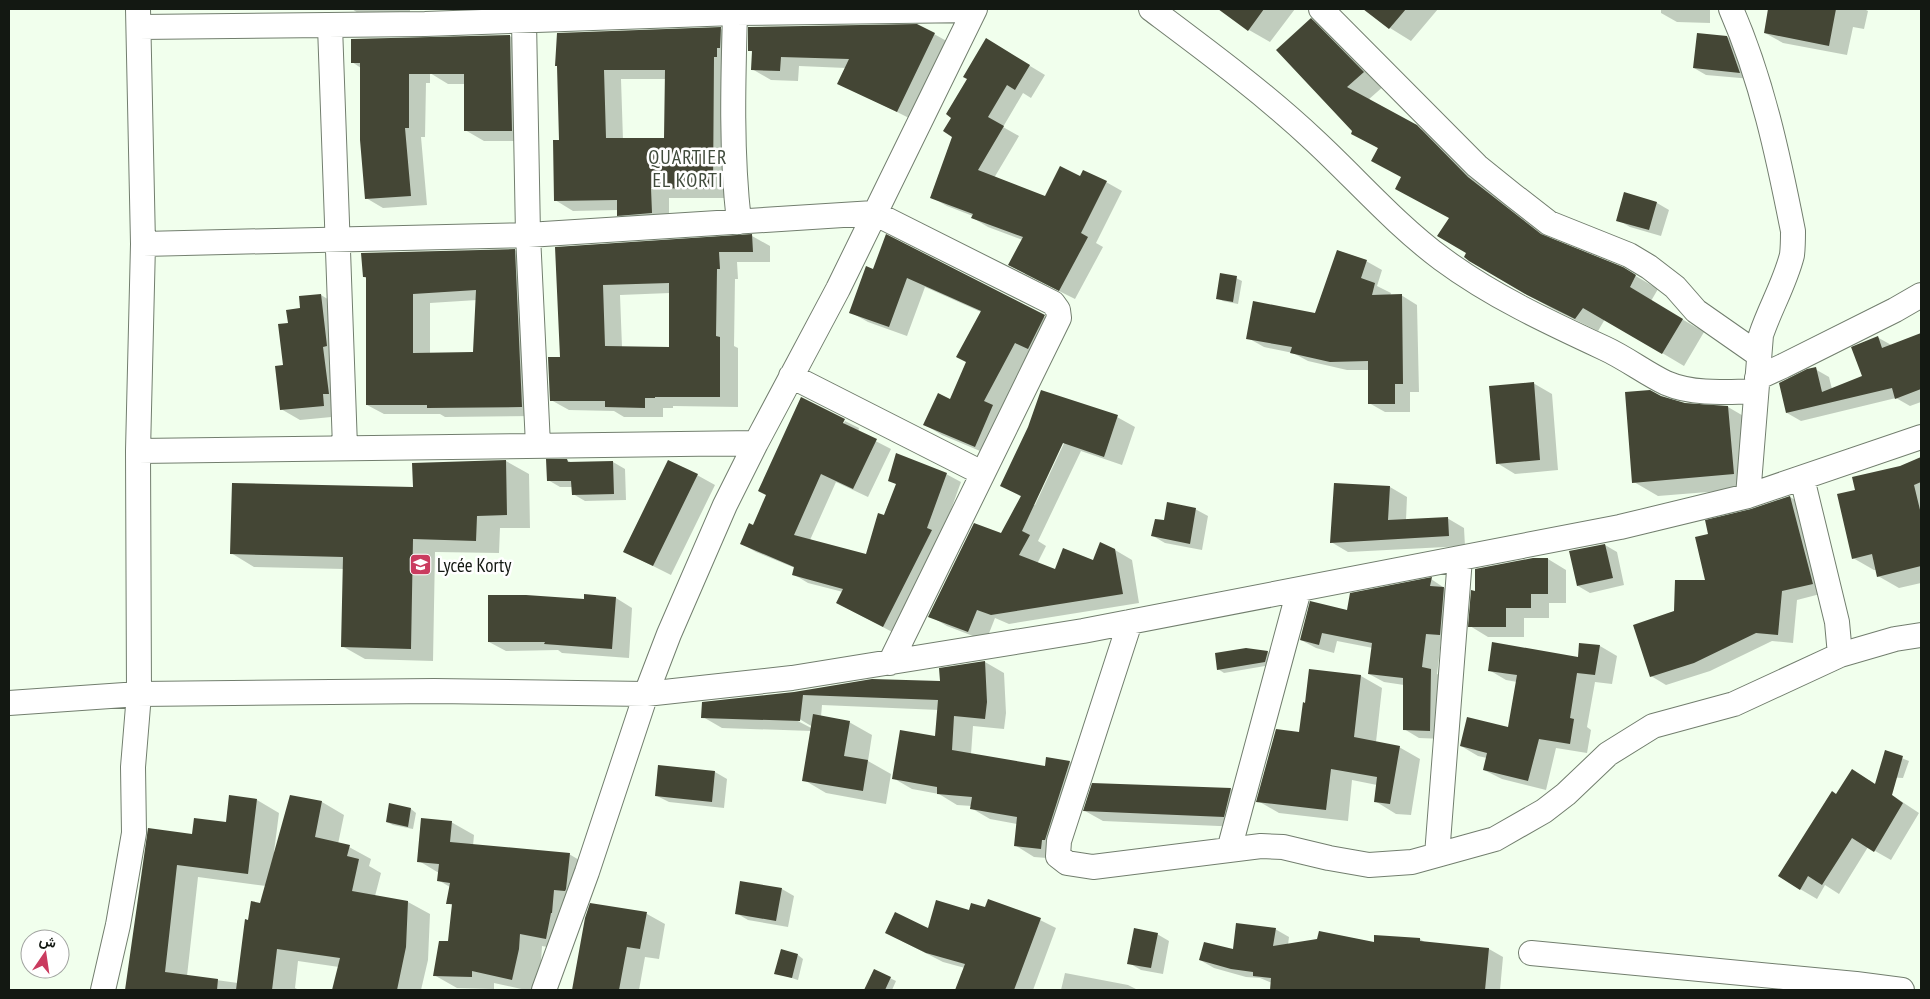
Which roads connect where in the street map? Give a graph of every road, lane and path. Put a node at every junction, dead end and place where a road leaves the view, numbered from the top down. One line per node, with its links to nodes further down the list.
1 (974, 9): 5 (street); 10 (street)
2 (1151, 9): 16 (street)
3 (1321, 9): 16 (street)
4 (1731, 9): 16 (street)
5 (853, 10): 6 (street)
6 (722, 12): 8 (street); 11 (street)
7 (139, 18): 9 (street); 14 (street)
8 (524, 21): 9 (street); 12 (street)
9 (330, 26): 13 (street)
10 (874, 213): 11 (street); 17 (street); 23 (street)
11 (739, 222): 12 (street)
12 (528, 235): 13 (street); 20 (street)
13 (338, 238): 14 (street); 21 (street)
14 (143, 244): 22 (street)
15 (1921, 295): 16 (street)
16 (1757, 375): 25 (street)
17 (791, 376): 19 (street); 23 (street)
18 (1921, 437): 24 (street)
19 (756, 443): 20 (street); 33 (street)
20 (538, 445): 21 (street)
21 (345, 447): 22 (street)
22 (138, 450): 32 (street)
23 (982, 473): 31 (street)
24 (1802, 478): 25 (street); 30 (street)
25 (1748, 496): 26 (street)
26 (1460, 558): 27 (street); 36 (street)
27 (1299, 590): 28 (street); 35 (street)
28 (1130, 622): 31 (street); 35 (street)
29 (1921, 635): 30 (street)
30 (1840, 655): 36 (street)
31 (890, 663): 33 (street)
32 (139, 694): 33 (street); 34 (street); 38 (street)
33 (646, 694): 39 (street)
34 (9, 703)
35 (1229, 850): 36 (street)
36 (1437, 855)
37 (1531, 953): 40 (street)
38 (103, 990)
39 (544, 990)
40 (1902, 990)

